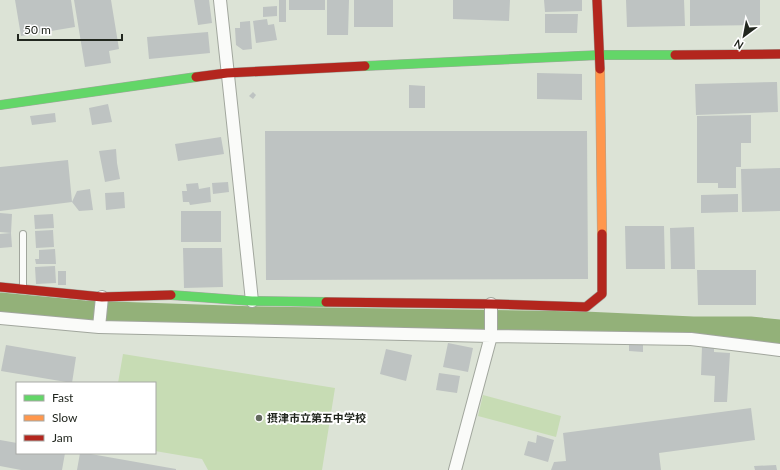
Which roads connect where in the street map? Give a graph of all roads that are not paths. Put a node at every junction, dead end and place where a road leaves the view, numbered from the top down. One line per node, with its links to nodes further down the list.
1 (220, 0): 5 (street)
2 (597, 0): 4 (street)
3 (780, 54): 4 (street)
4 (600, 55): 5 (street); 12 (street)
5 (227, 73): 6 (street); 11 (street)
6 (0, 106)
7 (23, 234): 9 (lane)
8 (0, 288): 9 (street)
9 (23, 290): 10 (street)
10 (102, 297): 11 (street); 14 (street)
11 (252, 301): 12 (street)
12 (491, 304): 15 (street)
13 (0, 318): 14 (street)
14 (99, 327): 15 (street)
15 (491, 336): 16 (street); 17 (street)
16 (780, 350)
17 (455, 470)

